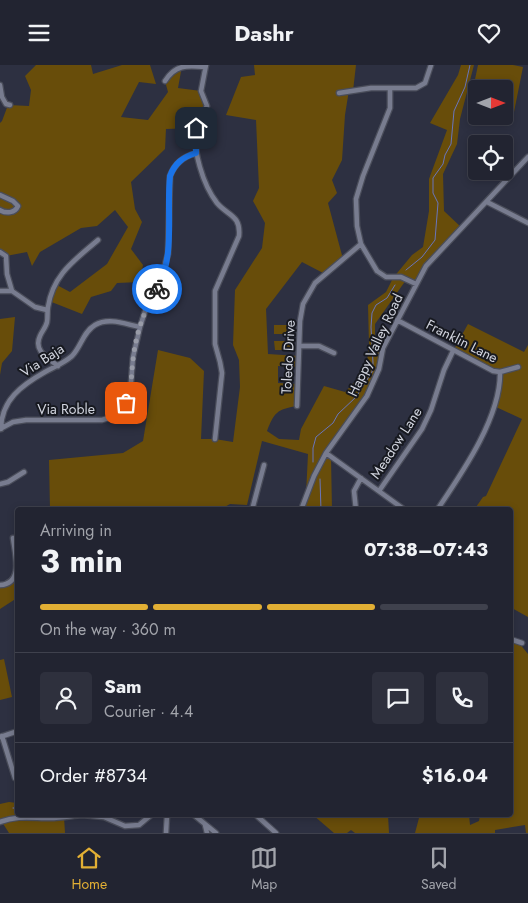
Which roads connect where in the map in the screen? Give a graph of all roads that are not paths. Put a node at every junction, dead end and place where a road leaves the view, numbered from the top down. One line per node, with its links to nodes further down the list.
1 (431, 65): 5 (street)
2 (205, 66): 3 (street); 8 (street)
3 (165, 81)
4 (0, 85): 7 (street)
5 (390, 88): 6 (street); 15 (street)
6 (338, 93)
7 (10, 105)
8 (196, 153): 22 (street, Via Roble); 31 (street)
9 (528, 157): 11 (street, Happy Valley Road)
10 (0, 195): 12 (street)
11 (487, 202): 13 (street); 17 (street, Happy Valley Road)
12 (0, 210)
13 (528, 223)
14 (98, 240): 20 (street)
15 (360, 244): 17 (street); 23 (street, Toledo Drive)
16 (0, 252): 19 (street)
17 (416, 284): 21 (street, Happy Valley Road)
18 (0, 291): 19 (street)
19 (12, 291): 20 (street)
20 (47, 310): 26 (street)
21 (397, 321): 24 (street, Franklin Lane); 32 (street, Happy Valley Road)
22 (140, 327): 26 (street, Via Baja); 30 (street, Via Roble)
23 (299, 345): 25 (street); 29 (street, Toledo Drive)
24 (453, 351): 28 (street, Franklin Lane); 37 (street, Meadow Lane)
25 (334, 353)
26 (58, 366): 30 (street, Via Baja)
27 (518, 367): 28 (street, Franklin Lane)
28 (500, 372): 42 (street)
29 (297, 406)
30 (0, 429)
31 (215, 439)
32 (326, 453): 35 (street); 39 (street, Happy Valley Road)
33 (264, 465): 38 (street)
34 (24, 472): 36 (street)
35 (361, 478): 37 (street); 40 (street)
36 (0, 484)
37 (379, 491): 41 (street)
38 (253, 507)
39 (302, 507)
40 (356, 507)
41 (401, 507)
42 (439, 507)
43 (12, 538): 44 (street)
44 (15, 564)
45 (15, 575): 46 (street)
46 (0, 585)
47 (513, 640): 48 (street)
48 (522, 643)
49 (15, 732): 50 (street)
50 (1, 736): 51 (street)
51 (15, 778)
52 (17, 817): 60 (street)
53 (38, 817): 54 (street)
54 (63, 817)
55 (114, 817): 56 (street)
56 (149, 817)
57 (167, 817): 62 (street)
58 (196, 817): 61 (street)
59 (258, 817): 65 (street)
60 (0, 822)
61 (205, 825): 63 (street); 64 (street)
62 (166, 833)
63 (207, 833)
64 (216, 833)
65 (276, 833)

